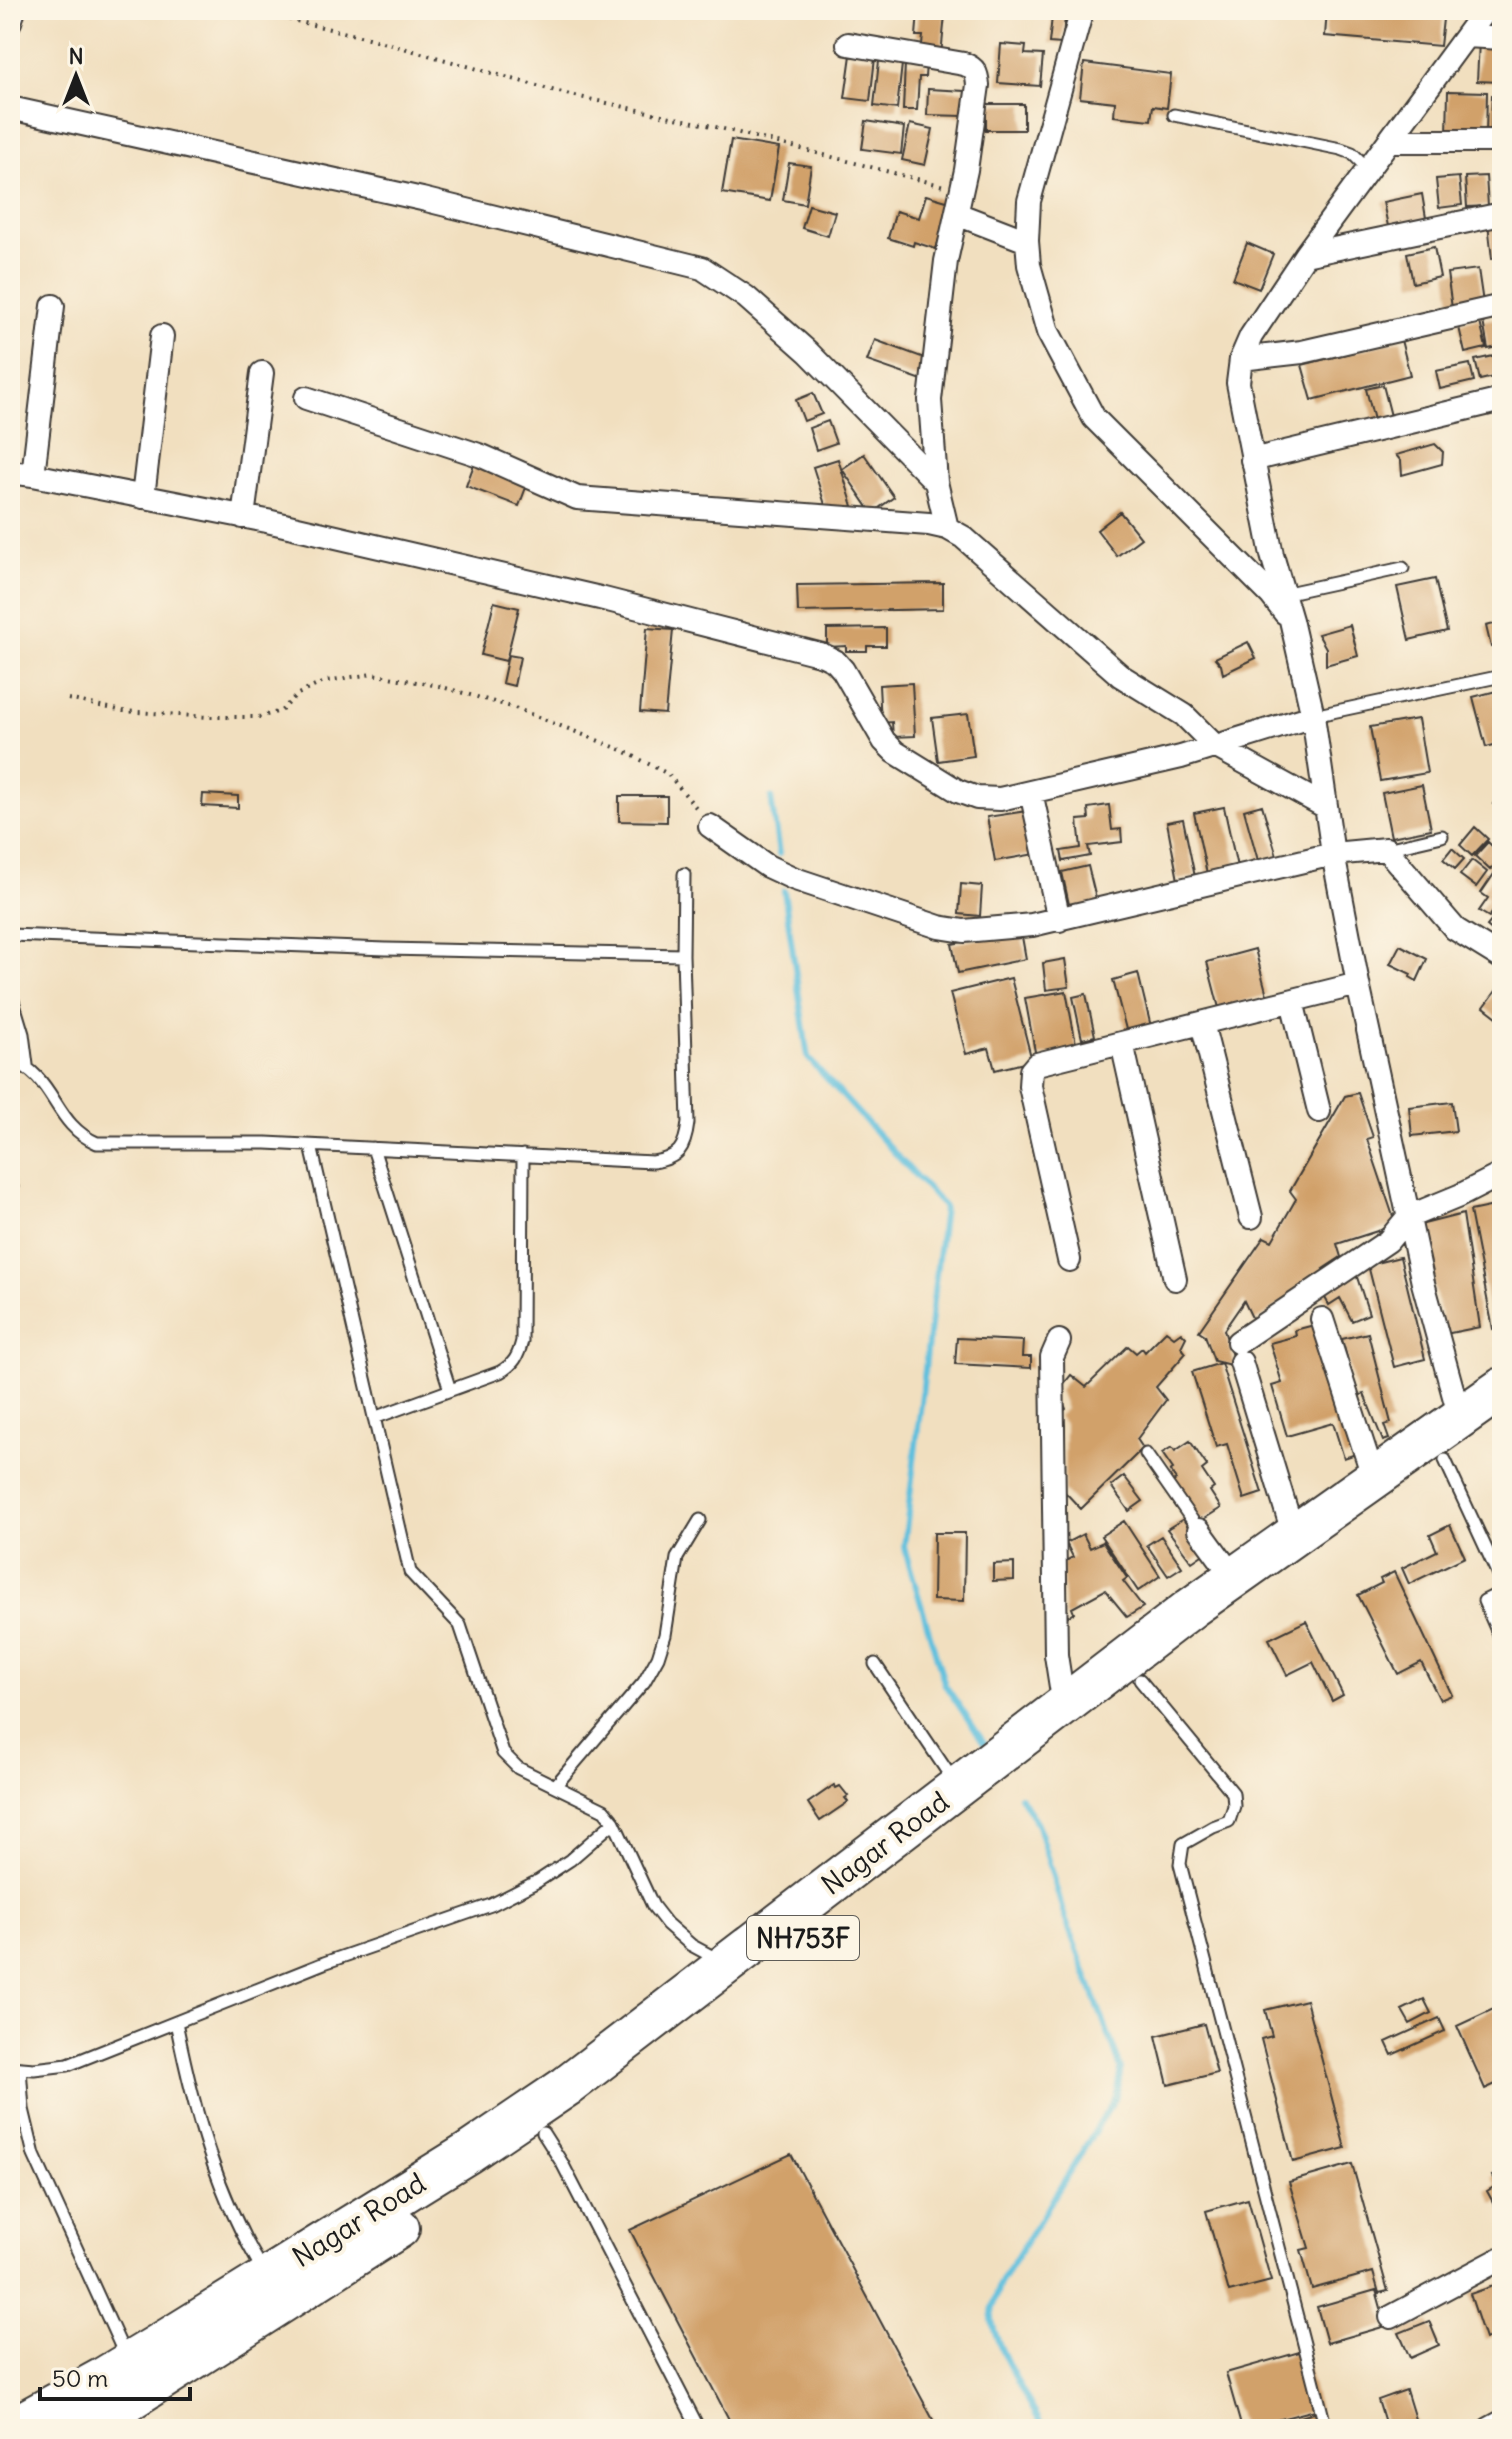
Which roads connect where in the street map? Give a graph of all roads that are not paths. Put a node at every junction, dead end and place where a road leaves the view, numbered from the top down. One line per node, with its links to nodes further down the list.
1 (14, 10): 4 (street)
2 (1082, 10): 15 (street)
3 (1485, 10): 5 (street)
4 (10, 22)
5 (1466, 36): 6 (street); 10 (street)
6 (1502, 38)
7 (848, 44): 13 (street)
8 (10, 108): 27 (street)
9 (1174, 115): 12 (lane)
10 (1389, 141): 11 (street); 12 (street)
11 (1502, 141)
12 (1368, 169): 16 (street)
13 (957, 214): 15 (street); 27 (street)
14 (1502, 214): 16 (street)
15 (1027, 241): 33 (street)
16 (1305, 255): 20 (street)
17 (53, 306): 26 (street)
18 (1502, 306): 20 (street)
19 (162, 336): 28 (street)
20 (1241, 359): 24 (street)
21 (262, 373): 29 (street)
22 (306, 398): 30 (street)
23 (1502, 400): 24 (street)
24 (1252, 460): 32 (street)
25 (10, 472): 26 (street)
26 (33, 475): 28 (street)
27 (936, 482): 30 (street)
28 (143, 497): 29 (street)
29 (243, 517): 37 (street)
30 (947, 528): 36 (street)
31 (1403, 568): 32 (lane)
32 (1283, 594): 33 (street)
33 (1291, 620): 35 (street)
34 (1502, 676): 35 (lane)
35 (1313, 716): 36 (street); 38 (street)
36 (1215, 746): 37 (street); 38 (street)
37 (1031, 792): 44 (street)
38 (1326, 807): 42 (street)
39 (710, 826): 44 (street)
40 (1442, 836): 41 (lane)
41 (1386, 849): 42 (street); 47 (street)
42 (1333, 854): 44 (street); 48 (street)
43 (684, 874): 46 (lane)
44 (1059, 920)
45 (10, 935): 46 (lane)
46 (683, 955): 58 (lane)
47 (1502, 958)
48 (1358, 984): 50 (street); 61 (street)
49 (10, 991): 54 (lane)
50 (1292, 1001): 51 (street); 55 (street)
51 (1202, 1023): 52 (street); 60 (street)
52 (1122, 1043): 62 (street); 63 (street)
53 (10, 1059): 54 (lane)
54 (27, 1065): 56 (lane)
55 (1319, 1111)
56 (311, 1146): 57 (lane); 68 (lane)
57 (373, 1148): 58 (lane); 67 (lane)
58 (523, 1155): 67 (lane)
59 (1502, 1174): 61 (street)
60 (1251, 1217)
61 (1408, 1217): 69 (street); 76 (street)
62 (1069, 1260)
63 (1175, 1279)
64 (1322, 1319): 73 (street)
65 (1059, 1341): 83 (street)
66 (1502, 1388): 69 (highway, Nagar Road / NH753F)
67 (450, 1390): 68 (lane)
68 (374, 1418): 85 (lane)
69 (1460, 1418): 73 (highway, Nagar Road / NH753F)
70 (1502, 1419): 72 (highway, Nagar Road / NH753F)
71 (1146, 1454): 75 (lane)
72 (1445, 1460): 78 (lane); 82 (highway, Nagar Road / NH753F)
73 (1374, 1479): 76 (highway, Nagar Road / NH753F)
74 (700, 1520): 85 (lane)
75 (1199, 1530): 77 (street)
76 (1294, 1536): 77 (highway, Nagar Road / NH753F)
77 (1234, 1578): 83 (highway, Nagar Road / NH753F)
78 (1502, 1583)
79 (1502, 1592): 80 (lane)
80 (1502, 1642)
81 (875, 1664): 84 (lane)
82 (1140, 1680): 90 (highway, Nagar Road / NH753F); 99 (lane)
83 (1064, 1706): 84 (highway, Nagar Road / NH753F)
84 (983, 1768): 87 (highway, Nagar Road / NH753F)
85 (555, 1786): 86 (lane)
86 (614, 1822): 87 (lane); 88 (lane)
87 (726, 1964): 92 (highway, Nagar Road / NH753F)
88 (176, 2022): 89 (lane); 92 (lane)
89 (15, 2067): 94 (lane)
90 (543, 2133): 97 (highway, Nagar Road / NH753F); 98 (lane)
91 (1502, 2258): 93 (street)
92 (267, 2277): 94 (highway, Nagar Road / NH753F)
93 (1391, 2317)
94 (129, 2363): 95 (highway, Nagar Road / NH753F)
95 (15, 2422)
96 (1502, 2422): 100 (street)
97 (84, 2429)
98 (699, 2429)
99 (1326, 2429)
100 (1489, 2429)

